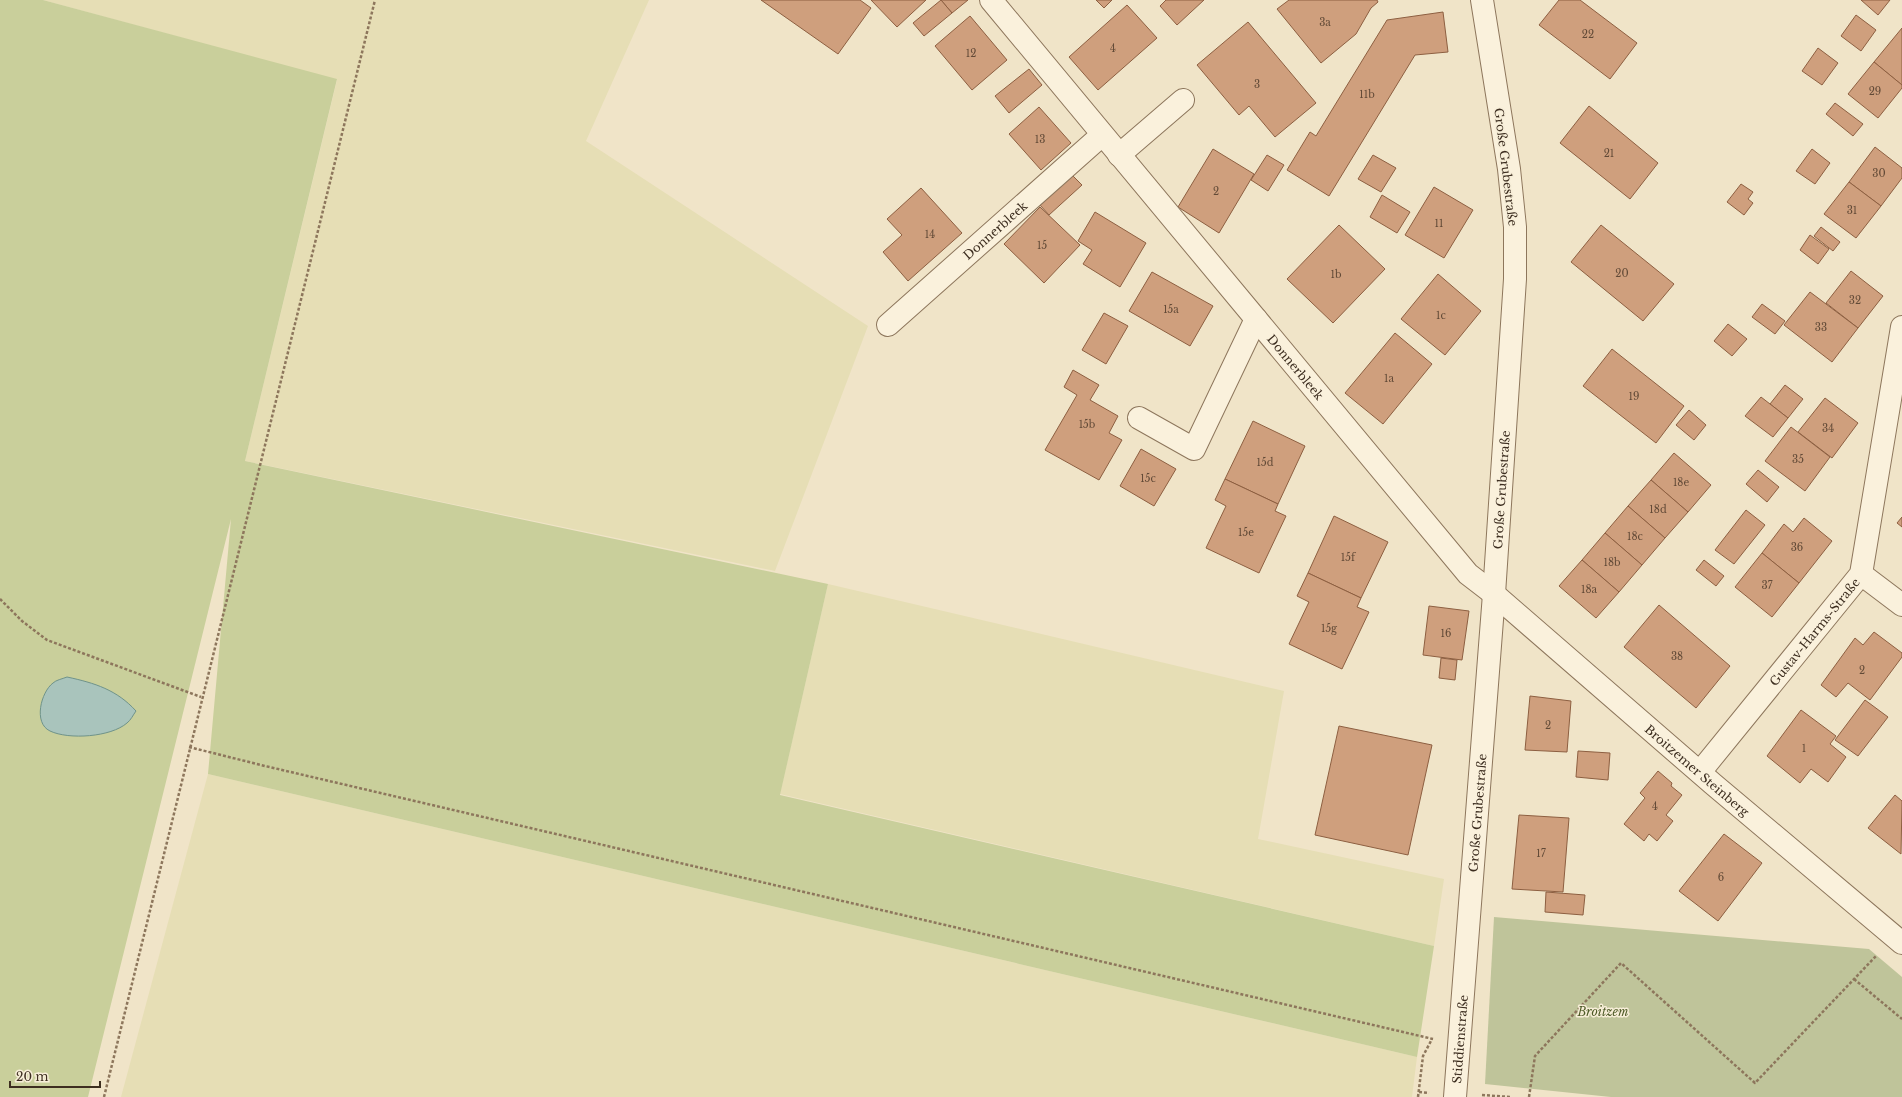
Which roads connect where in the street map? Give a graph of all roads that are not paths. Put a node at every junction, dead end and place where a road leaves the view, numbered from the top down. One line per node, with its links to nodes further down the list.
1 (991, 0): 4 (street, Donnerbleek)
2 (1482, 0): 11 (street, Große Grubestraße)
3 (1183, 100): 5 (street)
4 (1102, 135): 5 (street, Donnerbleek); 7 (street, Donnerbleek)
5 (1119, 155): 6 (street, Donnerbleek)
6 (1256, 320): 9 (street); 11 (street, Donnerbleek)
7 (888, 325)
8 (1902, 327): 10 (street, Gustav-Harms-Straße)
9 (1139, 418)
10 (1861, 574): 12 (street); 13 (street, Gustav-Harms-Straße)
11 (1494, 594): 13 (street, Broitzemer Steinberg); 15 (street, Große Grubestraße)
12 (1902, 605)
13 (1700, 772): 14 (street, Broitzemer Steinberg)
14 (1898, 940)
15 (1463, 980): 16 (street, Stiddienstraße)
16 (1455, 1097)

